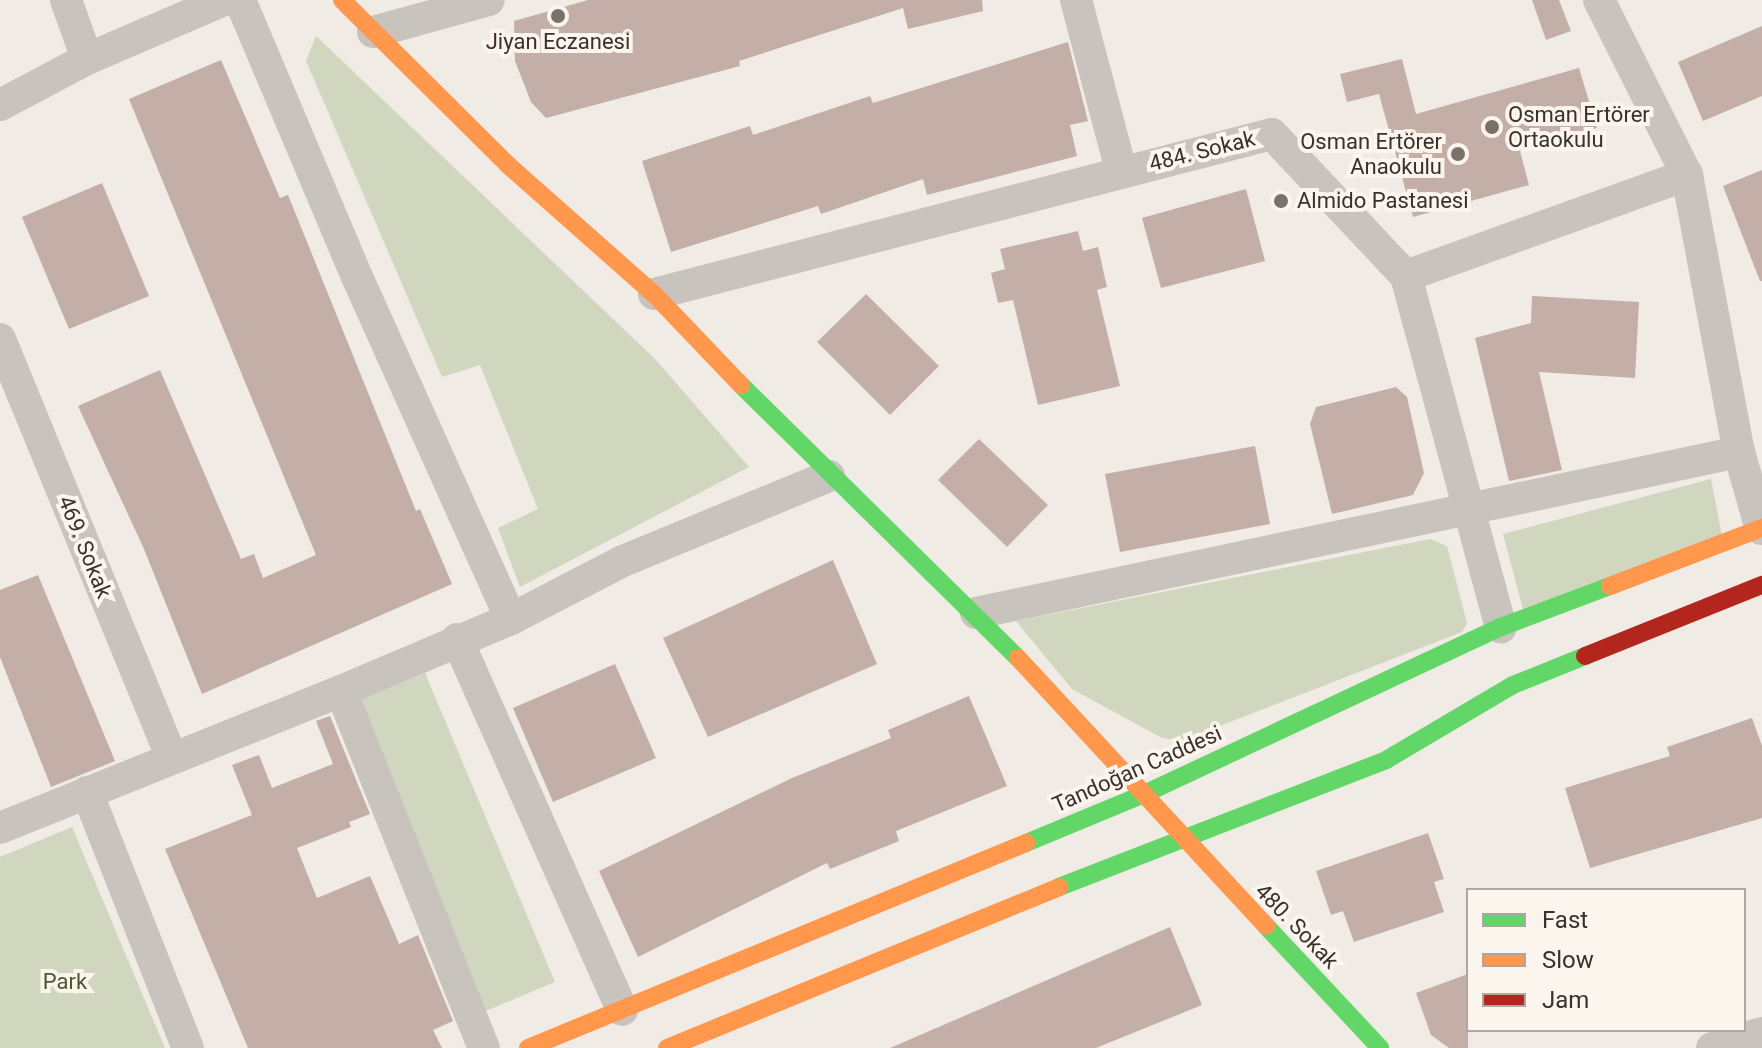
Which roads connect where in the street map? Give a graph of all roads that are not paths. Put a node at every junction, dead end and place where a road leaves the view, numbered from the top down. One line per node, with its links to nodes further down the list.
1 (66, 0): 9 (street)
2 (224, 0): 9 (street)
3 (240, 0): 22 (street)
4 (342, 0): 8 (main road, 480. Sokak)
5 (489, 0): 8 (street)
6 (1076, 0): 11 (street)
7 (1599, 0): 12 (street)
8 (373, 32): 14 (main road, 480. Sokak)
9 (87, 59): 10 (street)
10 (0, 105)
11 (1121, 170): 13 (street, 484. Sokak); 14 (street, 484. Sokak)
12 (1687, 175): 13 (street); 16 (street)
13 (1406, 276): 18 (street)
14 (654, 294): 17 (main road, 480. Sokak)
15 (0, 339): 26 (street, 469. Sokak)
16 (1739, 452): 18 (street); 19 (street)
17 (829, 476): 21 (main road, 480. Sokak); 22 (street)
18 (1471, 512): 21 (street); 23 (street)
19 (1762, 529): 23 (main road, Tandoğan Caddesi)
20 (1762, 585): 30 (main road)
21 (976, 613): 28 (main road, 480. Sokak)
22 (511, 619): 24 (street)
23 (1501, 627): 28 (main road, Tandoğan Caddesi)
24 (457, 639): 25 (street); 31 (street)
25 (341, 691): 26 (street); 34 (street)
26 (171, 756): 27 (street)
27 (87, 792): 29 (street); 33 (street)
28 (1142, 795): 30 (main road, 480. Sokak); 31 (main road, Tandoğan Caddesi)
29 (0, 828)
30 (1179, 837): 36 (main road); 37 (main road, 480. Sokak)
31 (622, 1010): 35 (main road, Tandoğan Caddesi)
32 (1762, 1033): 38 (street)
33 (188, 1048)
34 (484, 1048)
35 (528, 1048)
36 (667, 1048)
37 (1380, 1048)
38 (1712, 1048)

